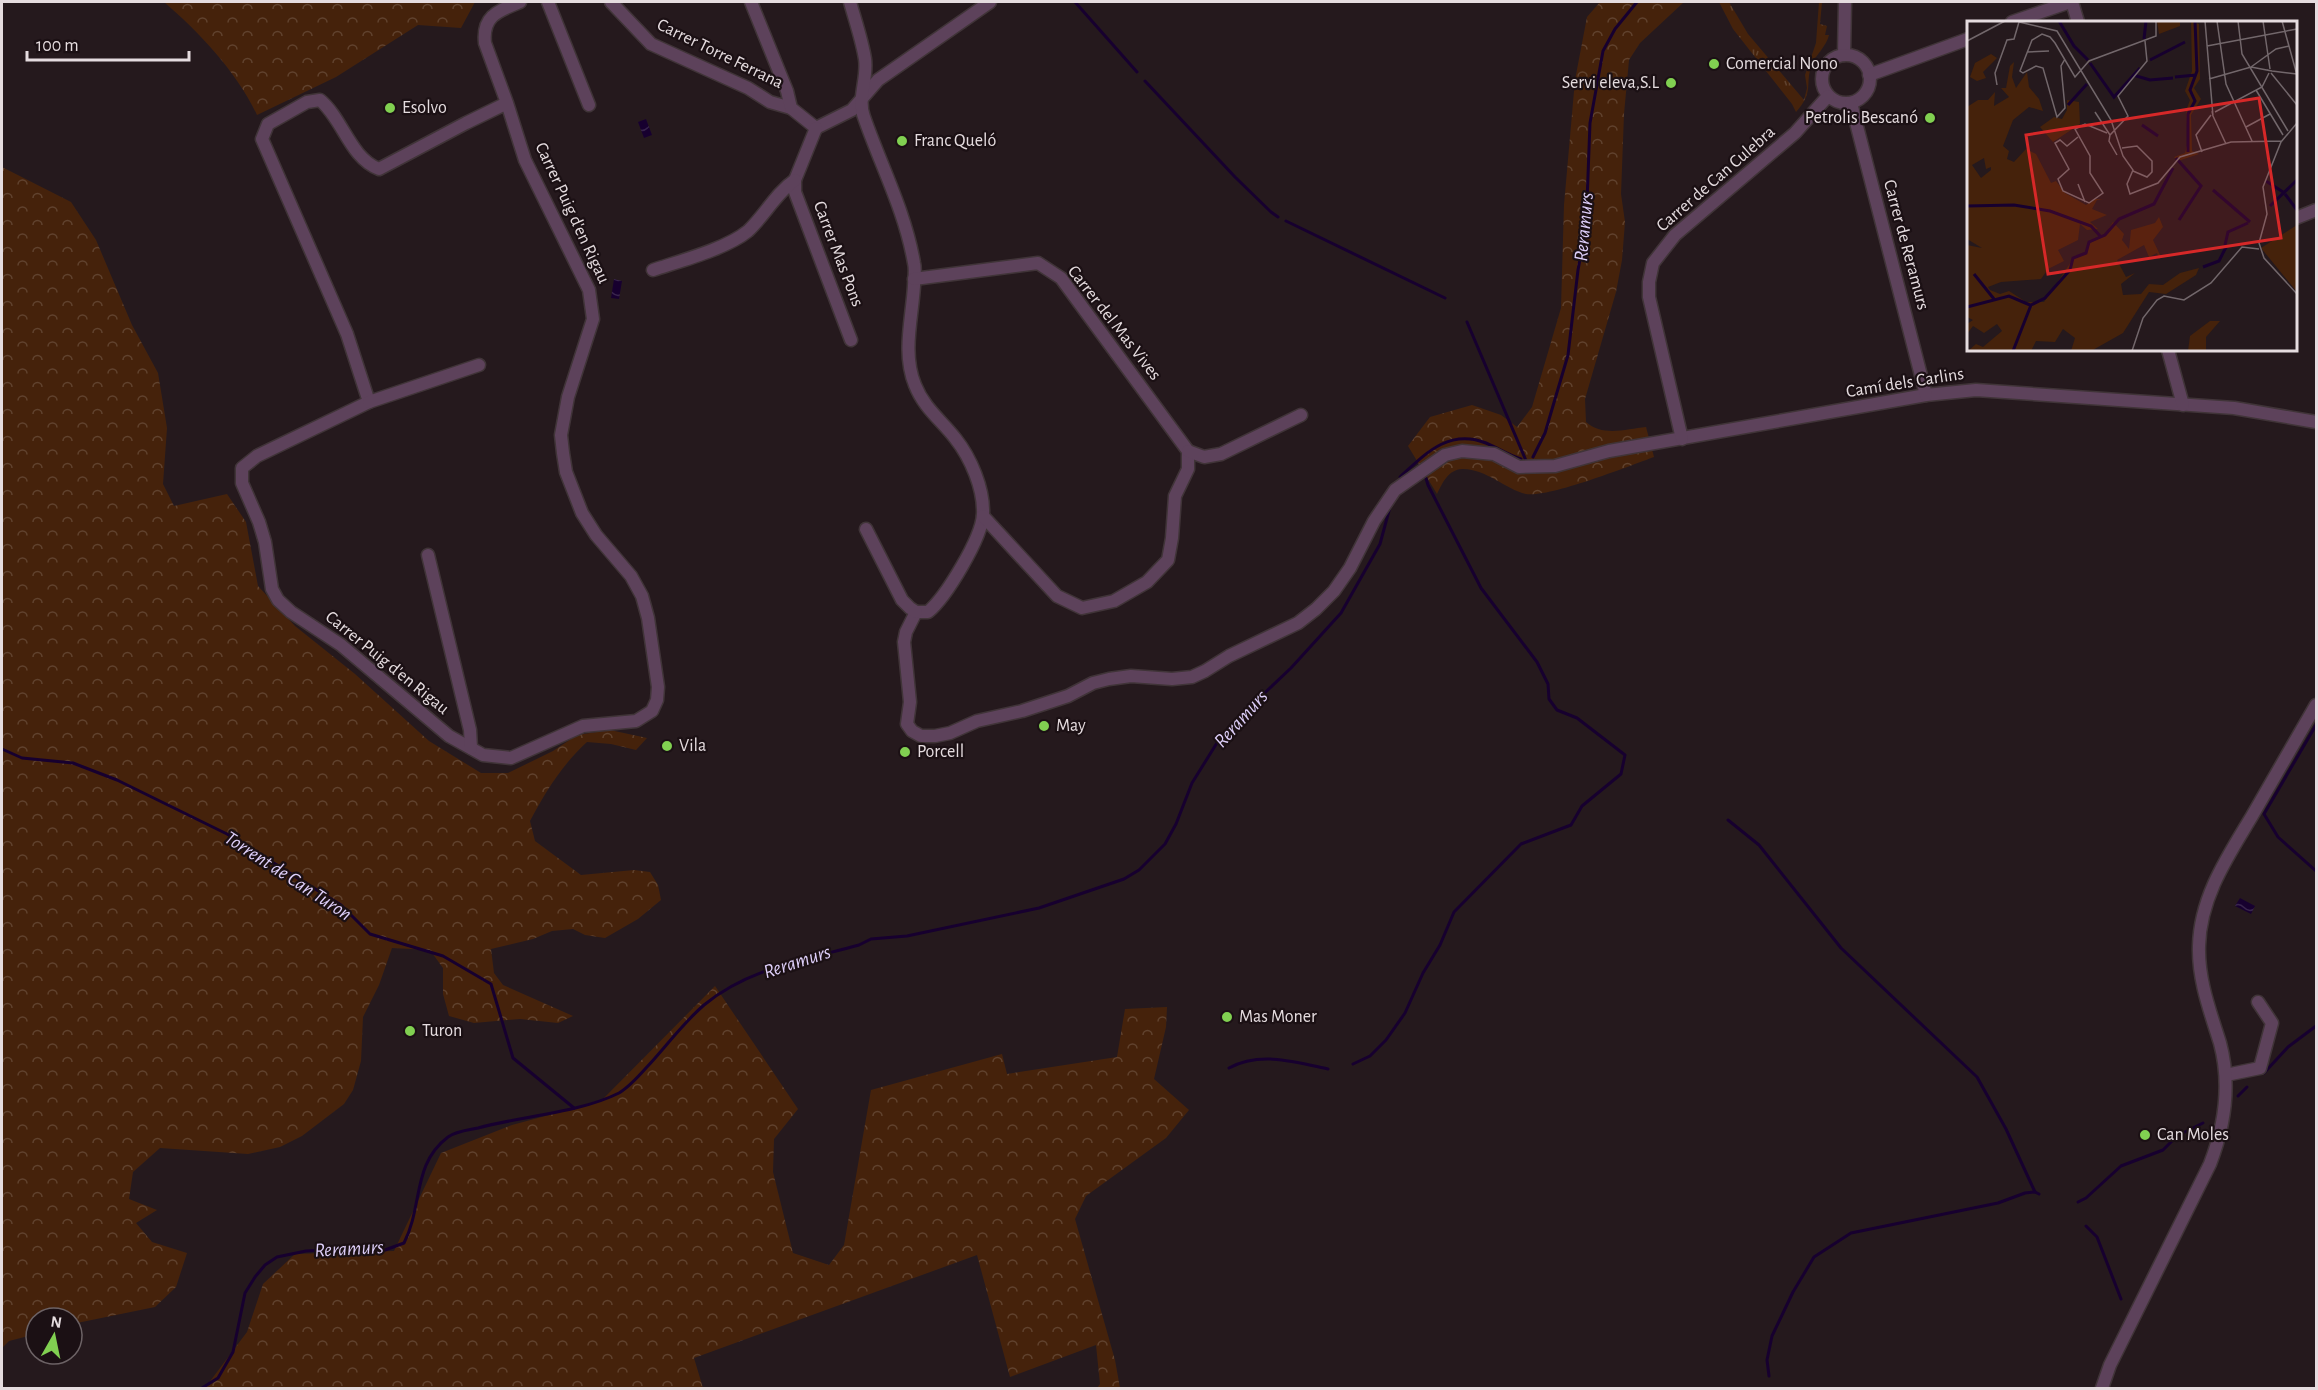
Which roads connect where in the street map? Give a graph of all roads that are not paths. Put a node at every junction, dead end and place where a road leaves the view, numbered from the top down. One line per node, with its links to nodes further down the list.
1 (520, 2): 16 (street)
2 (548, 2): 18 (street)
3 (611, 2): 19 (street, Carrer Torre Ferrana)
4 (751, 2): 19 (street, Carrer Torre Ferrana)
5 (850, 2): 14 (street)
6 (990, 2): 14 (street)
7 (1845, 2): 12 (street)
8 (2071, 2): 9 (street); 10 (street)
9 (2015, 21)
10 (2078, 21)
11 (1967, 39): 13 (street)
12 (1844, 55): 13 (street); 15 (street)
13 (1869, 75): 17 (street)
14 (862, 96): 20 (street); 25 (street)
15 (1828, 96): 17 (street); 34 (street, Carrer de Can Culebra)
16 (507, 103): 30 (street); 41 (street, Carrer Puig d'en Rigau)
17 (1851, 103): 29 (street, Carrer de Reramurs)
18 (589, 105)
19 (791, 108): 20 (street, Carrer Torre Ferrana)
20 (816, 128): 21 (street)
21 (795, 180): 24 (street); 26 (street, Carrer Mas Pons)
22 (2316, 210): 23 (street)
23 (2297, 217)
24 (653, 270)
25 (914, 279): 35 (street, Carrer del Mas Vives); 36 (street)
26 (851, 340)
27 (2168, 351): 31 (street)
28 (479, 366): 30 (street, Carrer Puig d'en Rigau)
29 (1926, 395): 31 (street, Camí dels Carlins); 34 (street, Camí dels Carlins)
30 (369, 402): 41 (street, Carrer Puig d'en Rigau)
31 (2183, 405): 33 (street, Camí dels Carlins)
32 (1301, 416): 35 (street)
33 (2316, 422)
34 (1682, 439): 39 (street, Camí dels Carlins)
35 (1188, 451): 36 (street)
36 (983, 516): 39 (street)
37 (866, 529): 39 (street)
38 (428, 555): 41 (street, Carrer Puig d'en Rigau)
39 (916, 612)
40 (2316, 705): 43 (street)
41 (471, 748)
42 (2258, 1002): 43 (street)
43 (2226, 1076): 44 (street)
44 (2102, 1389)

